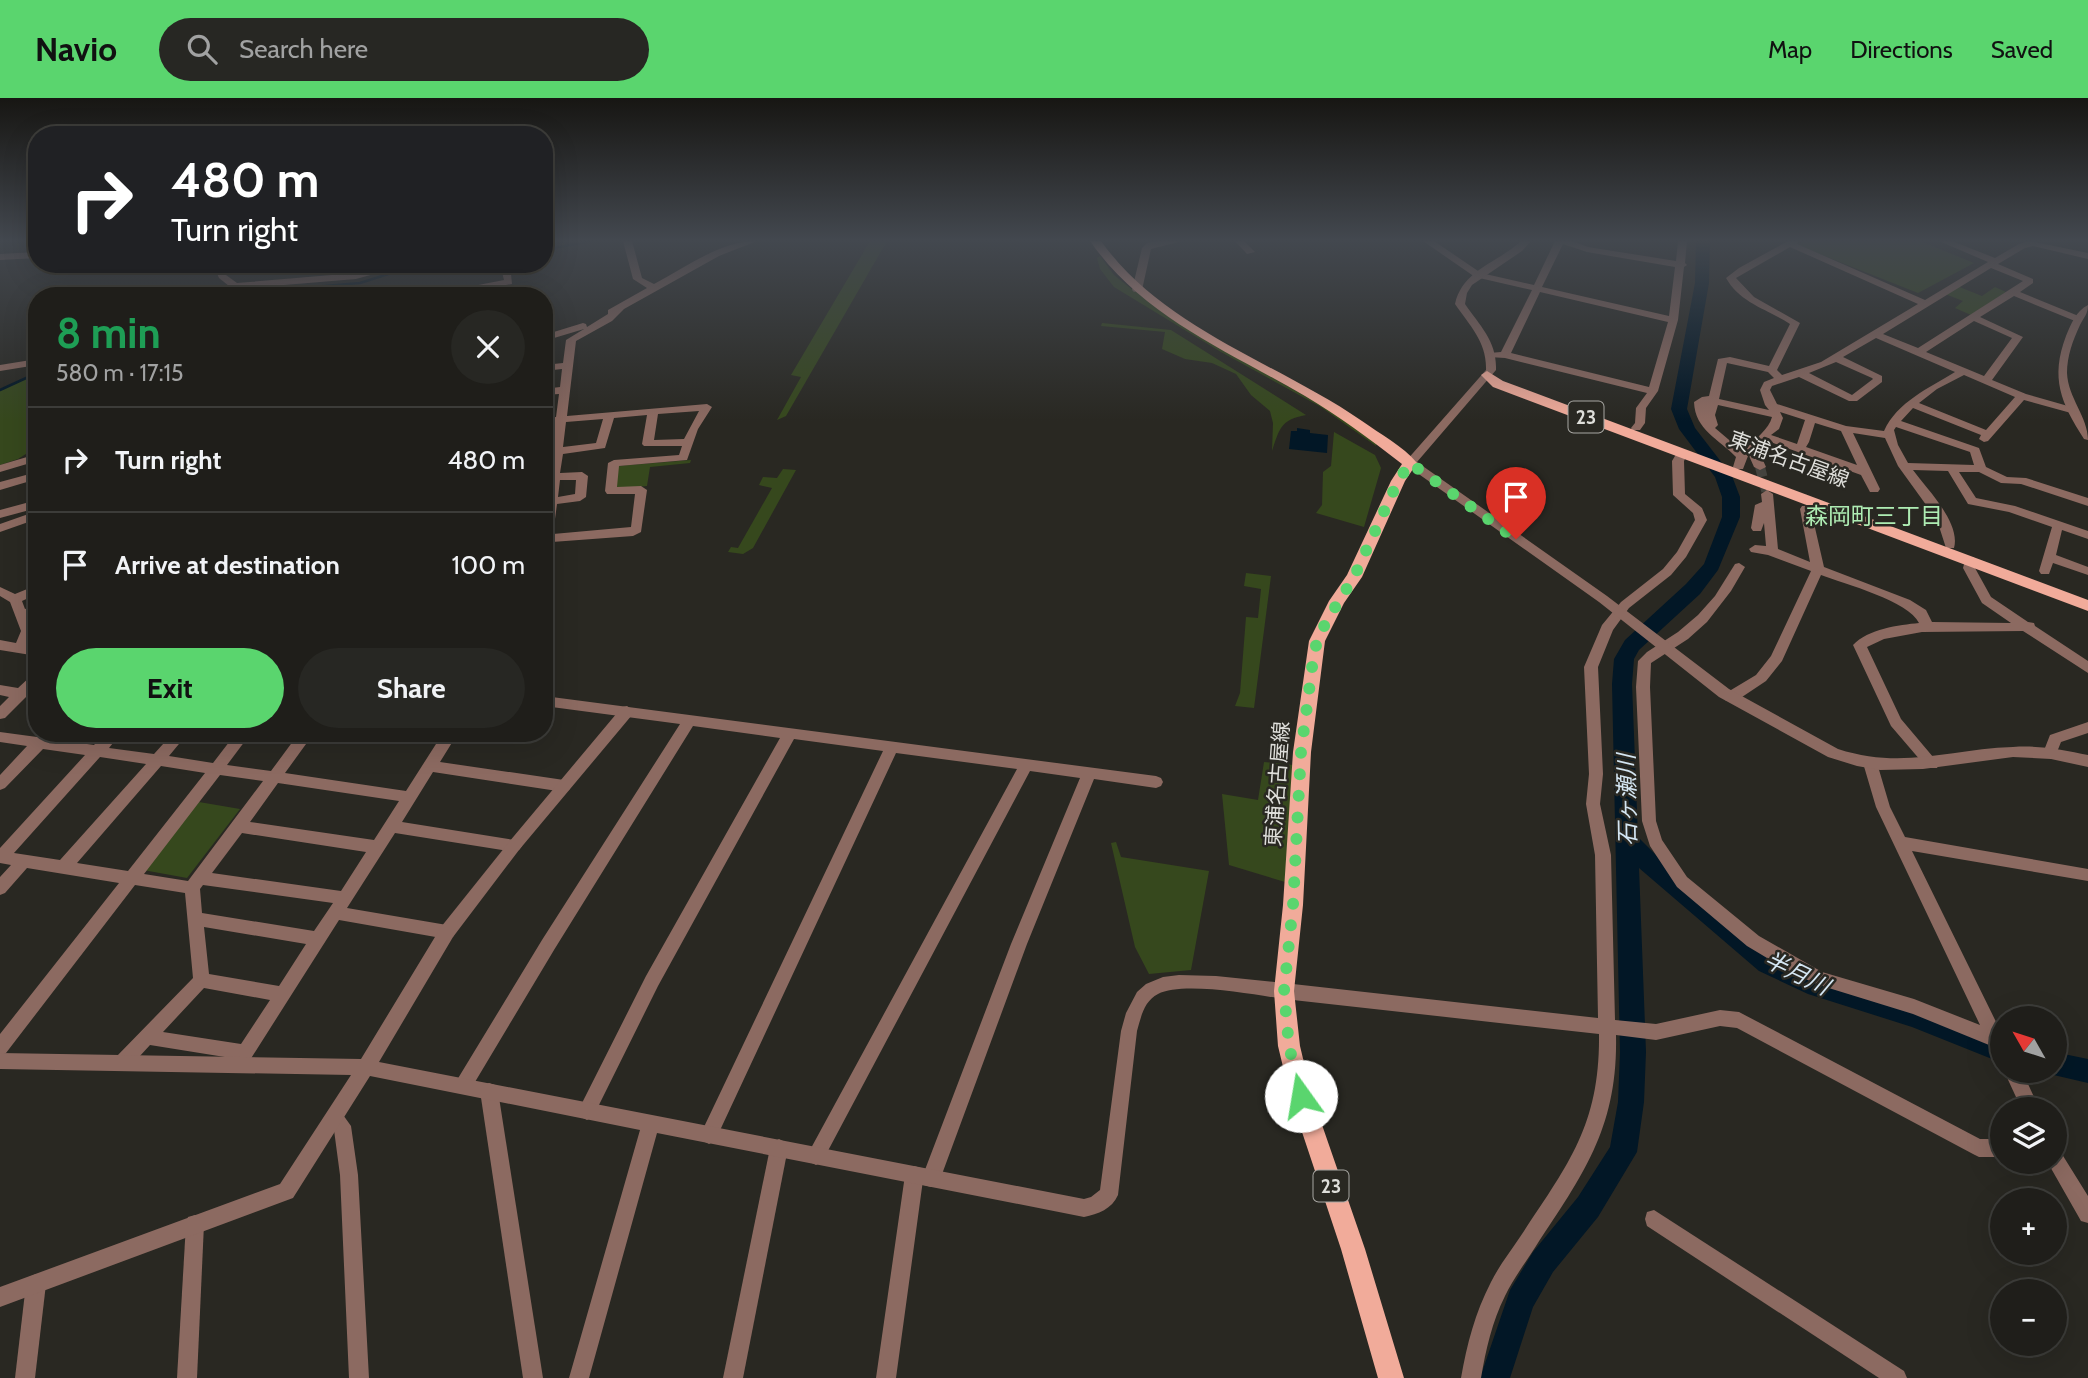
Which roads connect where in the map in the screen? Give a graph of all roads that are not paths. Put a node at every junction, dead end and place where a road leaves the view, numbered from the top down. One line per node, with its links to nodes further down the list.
1 (633, 301): 14 (street)
2 (1153, 301): 59 (main road)
3 (1461, 301): 21 (street)
4 (1530, 301): 21 (street)
5 (1588, 301): 17 (street)
6 (1676, 301): 17 (street)
7 (1756, 301): 29 (street)
8 (1917, 301): 12 (street)
9 (1930, 301): 12 (street)
10 (1999, 301): 15 (street)
11 (2034, 301): 16 (street)
12 (1924, 304): 18 (street)
13 (2088, 308): 16 (street)
14 (620, 309): 19 (street); 24 (street)
15 (1972, 317): 20 (street); 31 (street)
16 (2078, 319): 39 (street)
17 (1673, 320): 34 (street)
18 (1877, 335): 20 (street); 22 (street)
19 (553, 336)
20 (1919, 352): 27 (street)
21 (1499, 355): 30 (street); 34 (street)
22 (1836, 358): 28 (street); 28 (street)
23 (28, 363): 26 (street)
24 (567, 366): 25 (street); 32 (street)
25 (553, 367)
26 (0, 368)
27 (1963, 371): 31 (street); 37 (street)
28 (1800, 373): 29 (street)
29 (1775, 374): 36 (street); 38 (street)
30 (1487, 375): 47 (main road, 東浦名古屋線 / 23); 57 (main road, 東浦名古屋線 / 23); 59 (street)
31 (1987, 380): 35 (street)
32 (565, 390): 33 (street); 43 (street)
33 (553, 391)
34 (1653, 391): 47 (street)
35 (2022, 396): 39 (street); 49 (street)
36 (1713, 401): 38 (street); 46 (street); 62 (street)
37 (1913, 404): 45 (street); 49 (street)
38 (1773, 410): 42 (street); 51 (street)
39 (2071, 410): 52 (street)
40 (653, 412): 41 (street); 53 (street); 53 (street)
41 (609, 415): 43 (street); 56 (street)
42 (1808, 417): 48 (street); 54 (street)
43 (562, 419): 44 (street); 56 (street)
44 (553, 420)
45 (1893, 422): 50 (street); 55 (street)
46 (1713, 425)
47 (1636, 428): 57 (main road, 東浦名古屋線 / 23)
48 (1845, 429): 50 (street); 66 (street)
49 (1988, 434): 55 (street)
50 (1889, 435): 60 (street)
51 (1763, 436): 54 (street); 61 (street)
52 (2088, 437)
53 (689, 442): 83 (street)
54 (1798, 450): 66 (street)
55 (1975, 450): 65 (street)
56 (558, 451): 67 (street)
57 (1681, 451): 62 (main road, 東浦名古屋線 / 23); 99 (street)
58 (28, 460): 63 (street)
59 (1410, 463): 99 (street); 160 (main road, 東浦名古屋線 / 23)
60 (1904, 466): 64 (street); 84 (street)
61 (1760, 467)
62 (1734, 468): 70 (main road, 東浦名古屋線 / 23); 84 (main road, 東浦名古屋線 / 23)
63 (0, 469)
64 (1952, 469): 65 (street); 79 (street)
65 (1981, 469): 74 (street)
66 (1865, 472): 71 (street)
67 (555, 477): 72 (street); 73 (street)
68 (28, 478): 69 (street)
69 (0, 486)
70 (1765, 489): 81 (street); 86 (street); 88 (main road, 東浦名古屋線 / 23)
71 (1874, 489)
72 (553, 493)
73 (553, 501)
74 (2088, 502)
75 (28, 506): 77 (street)
76 (1806, 509): 90 (street)
77 (0, 514)
78 (28, 518): 80 (street)
79 (2058, 525): 82 (street); 87 (street)
80 (0, 528)
81 (1757, 528)
82 (2088, 535)
83 (553, 538)
84 (1950, 545): 95 (main road, 東浦名古屋線 / 23)
85 (1755, 549): 86 (street)
86 (1770, 551): 90 (street)
87 (2049, 557): 91 (street); 92 (street)
88 (1970, 560): 97 (main road, 東浦名古屋線 / 23); 102 (street)
89 (1739, 567): 105 (street)
90 (1818, 569): 101 (street); 111 (street)
91 (2088, 570)
92 (2045, 571)
93 (0, 590): 96 (street)
94 (28, 593): 96 (street)
95 (2088, 597)
96 (15, 599): 100 (street)
97 (2088, 606)
98 (28, 612): 100 (street)
99 (1620, 613): 105 (street); 163 (street)
100 (21, 615): 103 (street)
101 (1927, 625): 102 (street); 133 (street)
102 (2029, 626): 107 (street)
103 (28, 635)
104 (0, 645): 106 (street)
105 (1662, 646): 111 (street); 165 (street)
106 (28, 649)
107 (2088, 668)
108 (28, 687): 110 (street)
109 (0, 690): 110 (street)
110 (21, 694): 114 (street)
111 (1731, 697): 132 (street)
112 (553, 702): 113 (street)
113 (627, 712): 115 (street); 141 (street)
114 (0, 714)
115 (690, 720): 117 (street); 171 (street)
116 (2088, 727): 129 (street)
117 (790, 733): 127 (street); 173 (street)
118 (0, 737): 119 (street)
119 (28, 738)
120 (41, 742): 140 (street)
121 (63, 742): 128 (street)
122 (106, 742): 128 (street)
123 (174, 742): 130 (street)
124 (237, 742): 136 (street)
125 (300, 742): 138 (street)
126 (446, 742): 135 (street)
127 (892, 747): 134 (street); 176 (street)
128 (98, 750): 130 (street); 148 (street)
129 (2050, 753): 131 (street); 133 (street)
130 (160, 759): 136 (street); 150 (street)
131 (2088, 761)
132 (1870, 763): 133 (street); 145 (street)
133 (1932, 764)
134 (1026, 765): 137 (street); 179 (street)
135 (429, 766): 141 (street); 142 (street)
136 (218, 768): 138 (street); 152 (street)
137 (1089, 773): 139 (street); 181 (street)
138 (275, 775): 142 (street); 143 (street)
139 (1156, 782)
140 (0, 784)
141 (564, 786): 146 (street)
142 (409, 797): 144 (street)
143 (238, 826): 147 (street); 153 (street)
144 (390, 826): 146 (street); 147 (street)
145 (1902, 843): 151 (street); 162 (street)
146 (514, 846): 157 (street)
147 (376, 847): 155 (street)
148 (1, 857): 149 (street)
149 (25, 860): 150 (street); 154 (street)
150 (64, 867): 152 (street)
151 (2088, 875)
152 (132, 878): 153 (street); 166 (street)
153 (196, 883): 155 (street); 156 (street)
154 (0, 888)
155 (339, 905): 157 (street); 158 (street)
156 (195, 919): 158 (street); 159 (street)
157 (447, 932): 170 (street)
158 (317, 939): 161 (street)
159 (201, 981): 161 (street); 164 (street)
160 (1284, 991): 163 (street); 181 (street); 194 (main road, 東浦名古屋線 / 23)
161 (281, 994): 167 (street)
162 (1990, 1024)
163 (1611, 1028): 178 (street); 195 (street)
164 (147, 1037): 167 (street); 169 (street)
165 (1990, 1041)
166 (0, 1047)
167 (240, 1059): 169 (street); 170 (street)
168 (0, 1061): 169 (street)
169 (122, 1063)
170 (364, 1067): 171 (street); 174 (street)
171 (463, 1086): 172 (street)
172 (489, 1091): 173 (street); 190 (street)
173 (587, 1111): 175 (street)
174 (335, 1118): 184 (street); 189 (street)
175 (651, 1123): 176 (street); 191 (street)
176 (709, 1135): 177 (street)
177 (779, 1148): 179 (street); 192 (street)
178 (1990, 1148)
179 (816, 1156): 181 (street)
180 (2064, 1174): 182 (street)
181 (923, 1177): 193 (street)
182 (2088, 1214)
183 (1654, 1219): 196 (street)
184 (195, 1224): 185 (street); 188 (street)
185 (36, 1284): 186 (street); 187 (street)
186 (0, 1297)
187 (25, 1378)
188 (187, 1378)
189 (359, 1378)
190 (533, 1378)
191 (579, 1378)
192 (733, 1378)
193 (886, 1378)
194 (1391, 1378)
195 (1471, 1378)
196 (1897, 1378)

